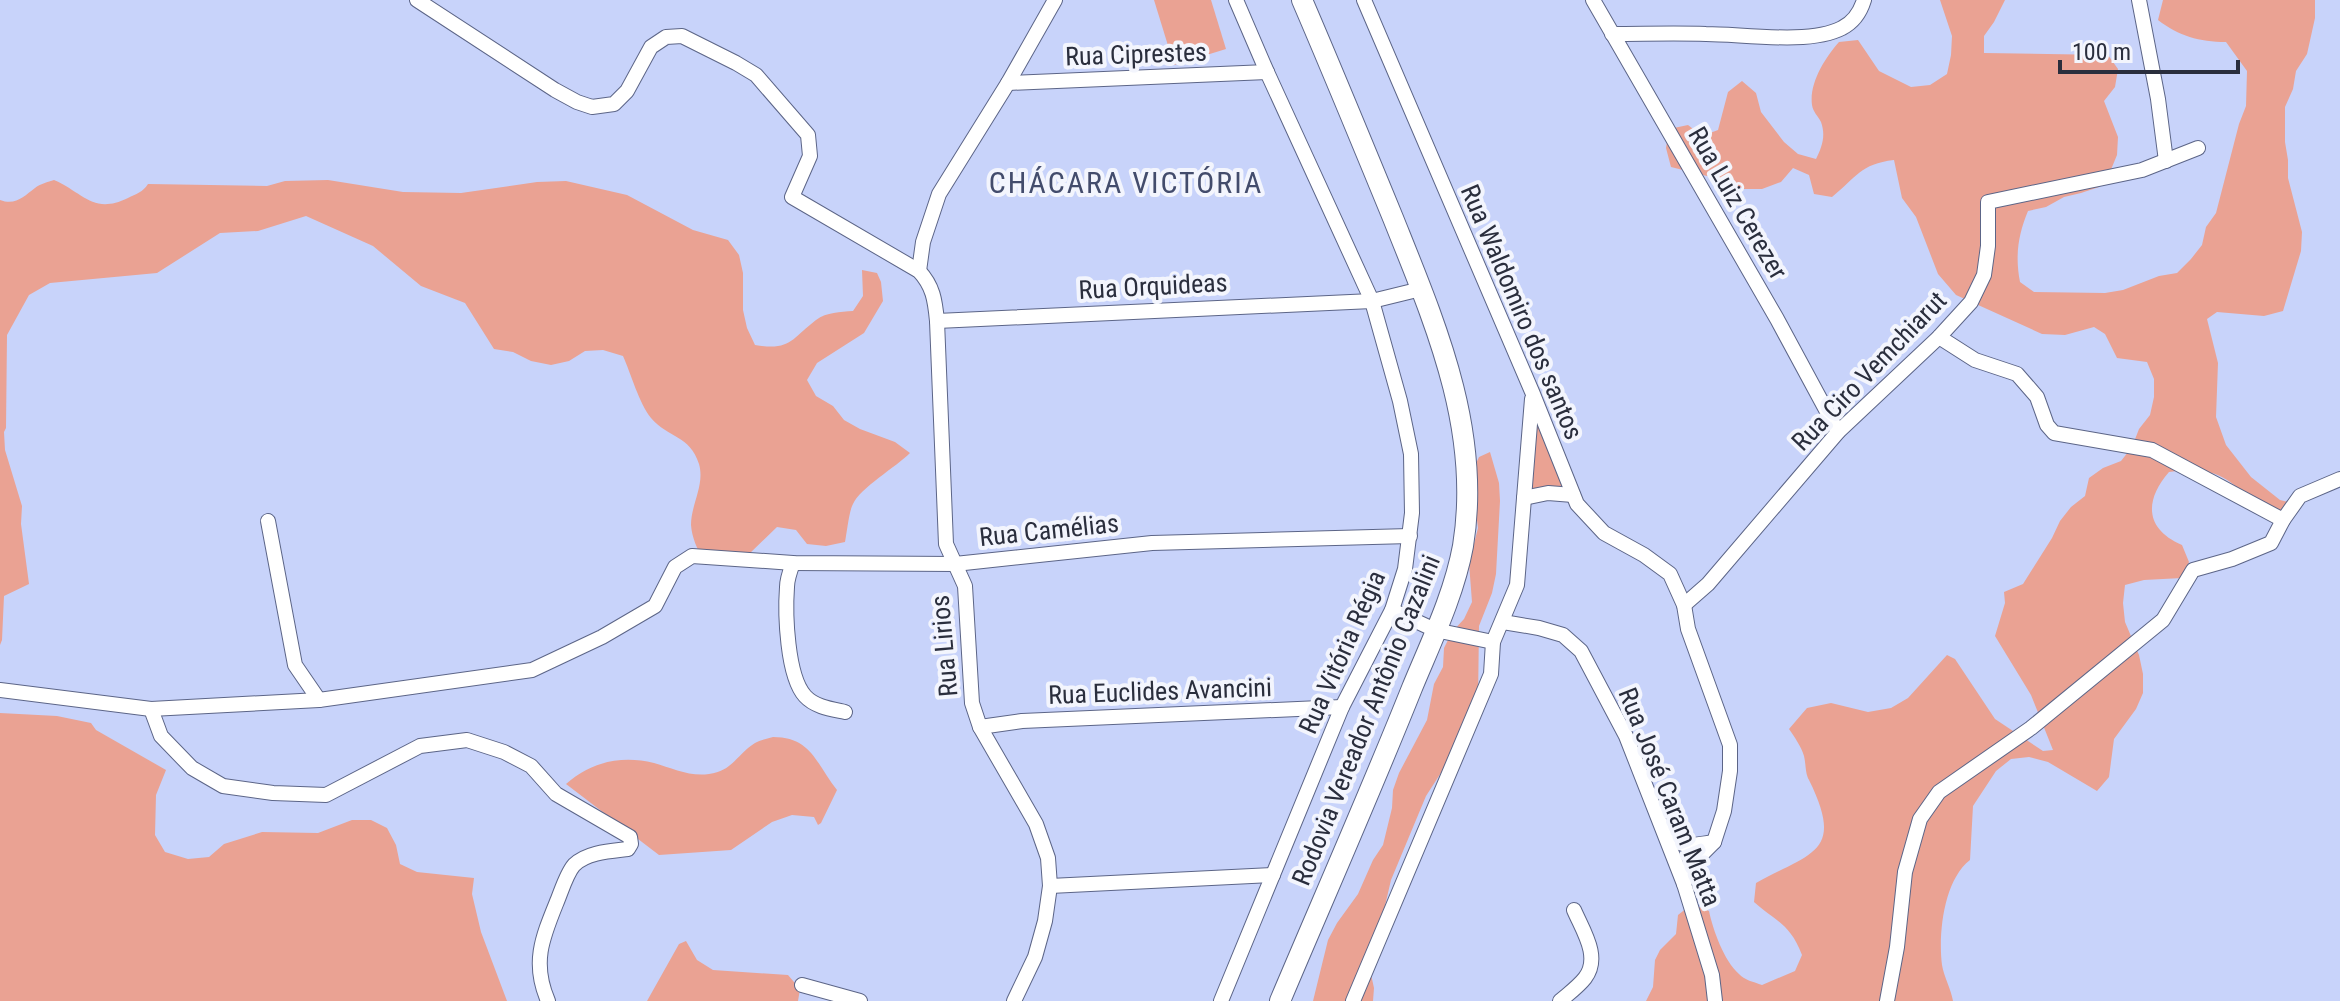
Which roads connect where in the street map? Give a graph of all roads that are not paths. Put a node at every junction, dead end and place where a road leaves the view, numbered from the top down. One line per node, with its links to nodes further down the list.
1 (417, 0): 14 (street)
2 (1055, 0): 11 (street)
3 (1236, 0): 10 (street, Rua Vitória Régia)
4 (1302, 0): 15 (main road, Rodovia Vereador Antônio Cazalini)
5 (1364, 0): 19 (street, Rua Waldomiro dos santos)
6 (1593, 0): 9 (street, Rua Luiz Cerezer)
7 (1864, 0): 9 (street)
8 (2139, 0): 13 (street)
9 (1612, 34): 20 (street, Rua Luiz Cerezer)
10 (1267, 72): 11 (street, Rua Ciprestes); 16 (street, Rua Vitória Régia)
11 (1008, 83): 14 (street)
12 (2198, 148): 13 (street, Rua Ciro Vemchiarut)
13 (2166, 161): 18 (street, Rua Ciro Vemchiarut)
14 (919, 271): 17 (street, Rua Lirios)
15 (1421, 289): 16 (street, Rua Orquideas); 32 (main road, Rodovia Vereador Antônio Cazalini)
16 (1372, 301): 17 (street, Rua Orquideas); 26 (street, Rua Vitória Régia)
17 (937, 321): 28 (street, Rua Lirios)
18 (1939, 337): 20 (street, Rua Ciro Vemchiarut); 24 (street)
19 (1533, 394): 22 (street, Rua Waldomiro dos santos); 23 (street)
20 (1838, 432): 29 (street, Rua Ciro Vemchiarut)
21 (2340, 479): 24 (street)
22 (1573, 495): 23 (street); 29 (street, Rua Waldomiro dos santos)
23 (1524, 498): 31 (street)
24 (2283, 520): 55 (street)
25 (268, 521): 35 (street)
26 (1410, 536): 28 (street, Rua Camélias); 30 (street, Rua Vitória Régia)
27 (793, 563): 28 (street, Rua Camélias); 35 (street, Rua Camélias); 38 (street)
28 (955, 564): 39 (street, Rua Lirios)
29 (1684, 605): 41 (street, Rua Waldomiro dos santos)
30 (1392, 610): 32 (street); 36 (street, Rua Vitória Régia)
31 (1503, 622): 33 (street); 40 (street, Rua José Caram Matta)
32 (1435, 630): 33 (street); 51 (main road, Rodovia Vereador Antônio Cazalini)
33 (1493, 642): 52 (street)
34 (0, 690): 37 (street)
35 (319, 700): 37 (street)
36 (1342, 707): 39 (street, Rua Euclides Avancini); 42 (street, Rua Vitória Régia)
37 (151, 709): 47 (street)
38 (845, 712)
39 (980, 727): 44 (street, Rua Lirios)
40 (1661, 827): 41 (street); 43 (street, Rua José Caram Matta)
41 (1714, 842): 43 (street)
42 (1273, 875): 44 (street); 50 (street, Rua Vitória Régia)
43 (1684, 884): 54 (street, Rua José Caram Matta)
44 (1050, 886): 49 (street, Rua Lirios)
45 (1574, 910): 53 (street)
46 (802, 985): 48 (street)
47 (548, 1001)
48 (860, 1001)
49 (1014, 1001)
50 (1221, 1001)
51 (1280, 1001)
52 (1353, 1001)
53 (1560, 1001)
54 (1715, 1001)
55 (1887, 1001)

